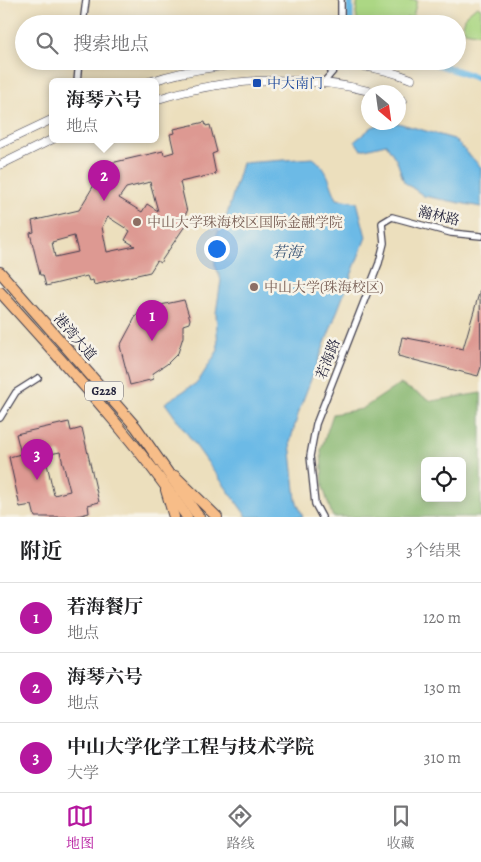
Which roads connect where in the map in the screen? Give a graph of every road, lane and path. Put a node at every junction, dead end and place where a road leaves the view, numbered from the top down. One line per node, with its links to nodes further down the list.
1 (86, 0): 3 (street)
2 (340, 0): 4 (street)
3 (84, 15)
4 (341, 15)
5 (194, 70): 8 (street)
6 (334, 70): 10 (street)
7 (385, 70): 9 (street)
8 (159, 79)
9 (411, 80)
10 (324, 83): 11 (street); 12 (street)
11 (361, 90)
12 (159, 99)
13 (49, 121): 15 (street)
14 (49, 141): 16 (street)
15 (0, 144)
16 (0, 165)
17 (392, 217): 18 (street, 瀚林路); 29 (street, 若海路)
18 (481, 236)
19 (0, 272): 23 (highway, 港湾大道 / G228)
20 (0, 292): 24 (highway, 港湾大道 / G228)
21 (38, 378): 22 (street)
22 (0, 418)
23 (163, 465): 27 (highway, 港湾大道 / G228); 28 (highway)
24 (162, 480): 25 (highway); 26 (highway, 港湾大道 / G228)
25 (174, 517)
26 (188, 517)
27 (199, 517)
28 (217, 517)
29 (322, 517)

